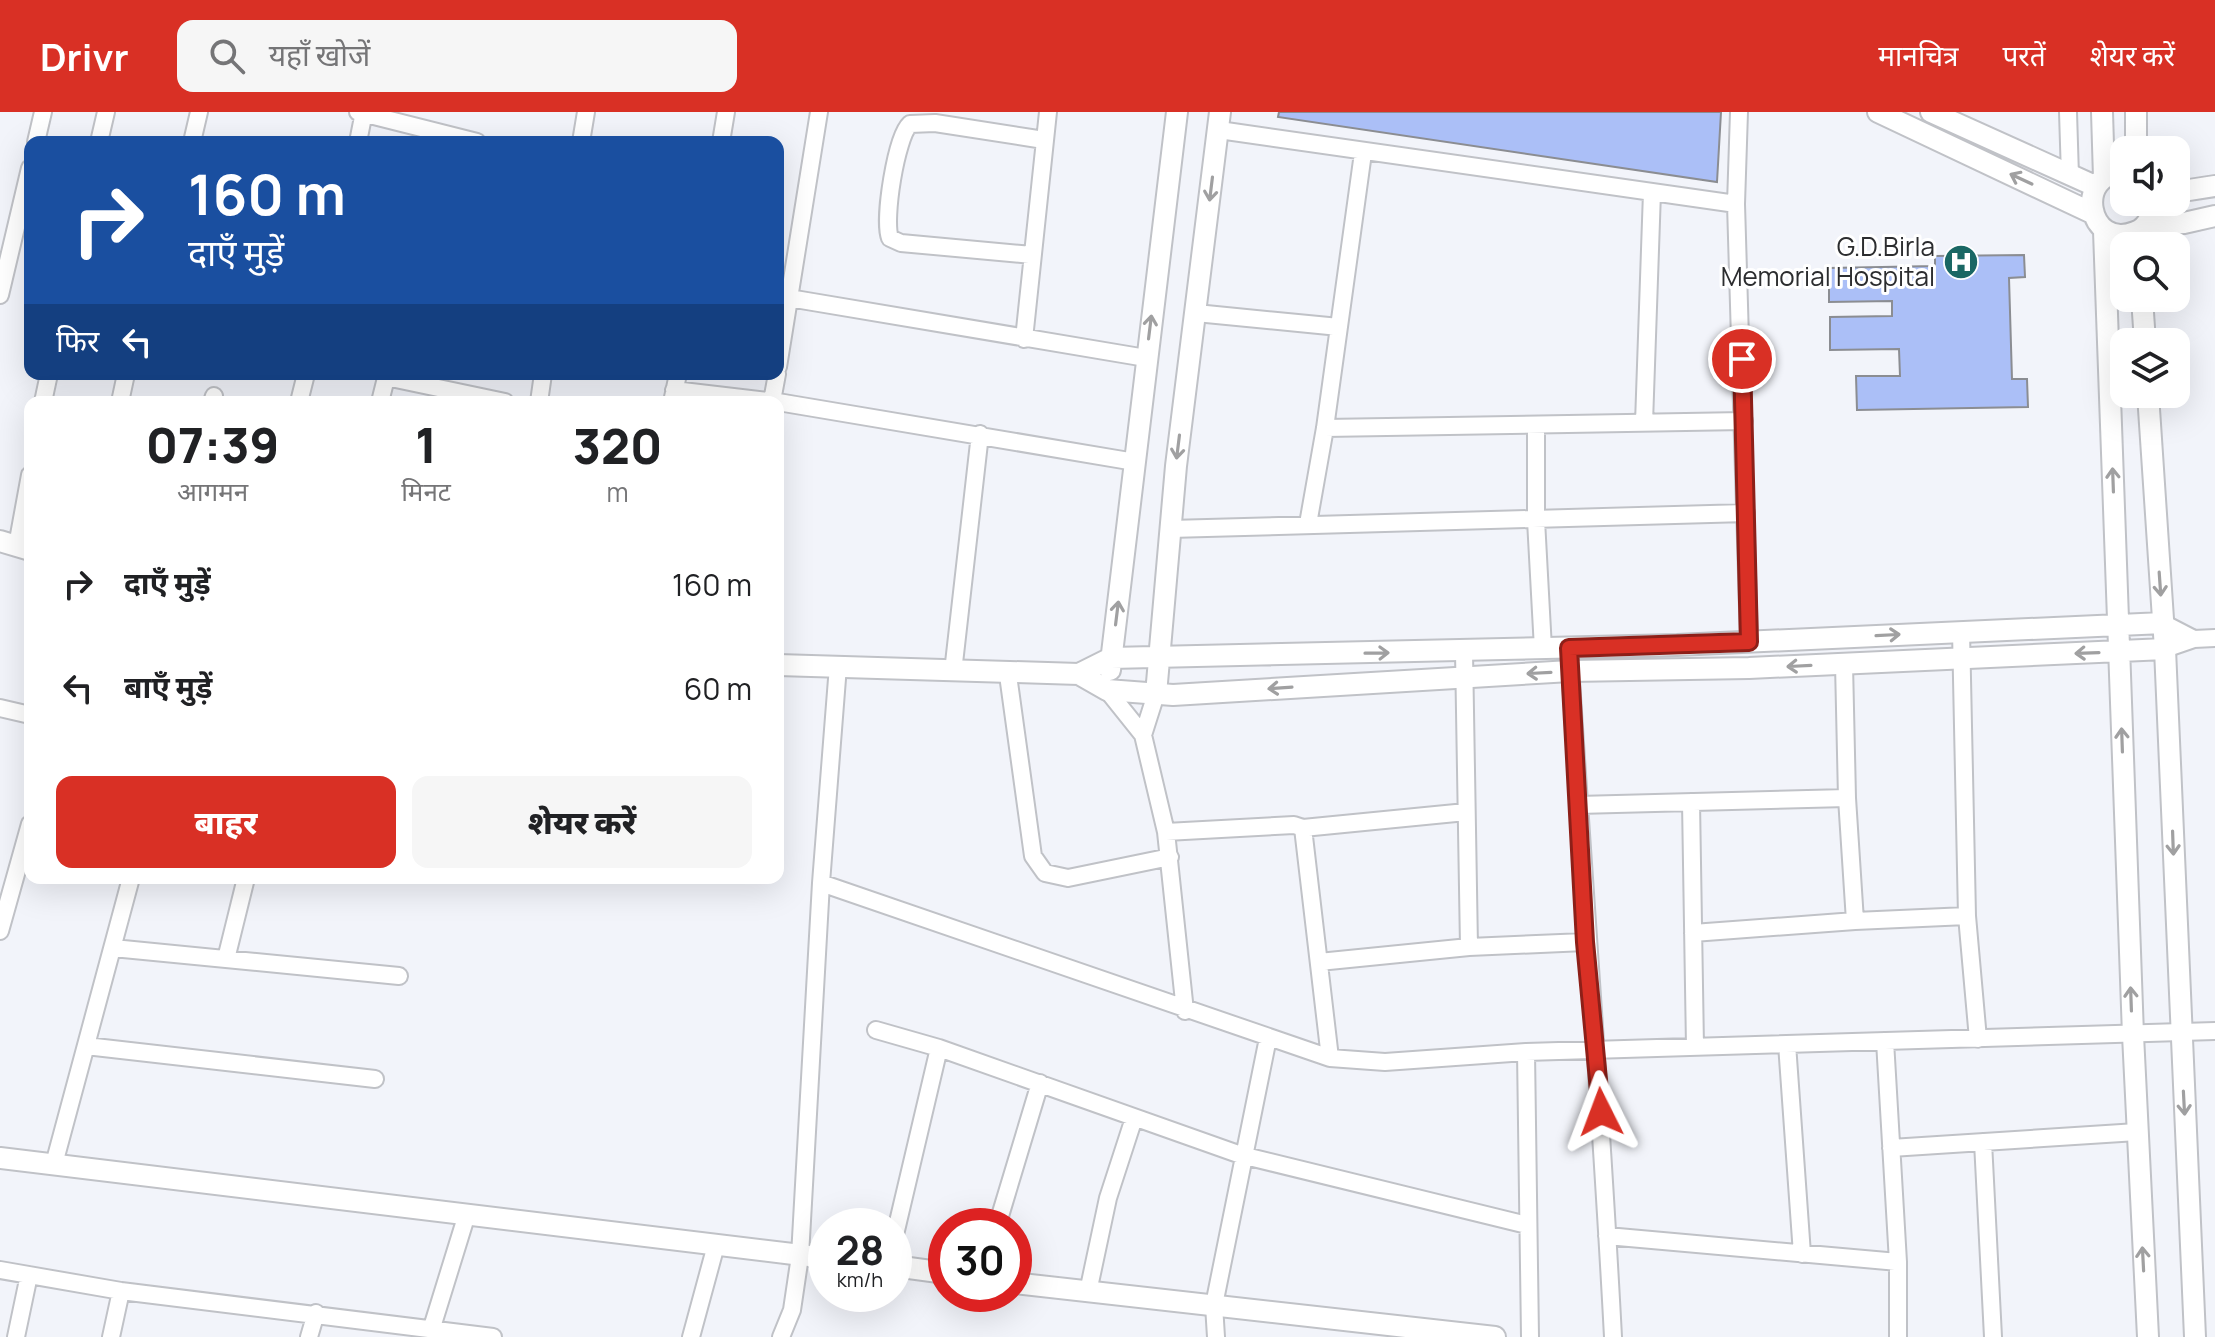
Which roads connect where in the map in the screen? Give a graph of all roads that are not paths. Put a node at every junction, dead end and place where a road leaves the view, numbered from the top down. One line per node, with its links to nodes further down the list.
1 (43, 112): 17 (street)
2 (106, 112): 18 (street)
3 (199, 112): 19 (street)
4 (586, 112): 22 (street)
5 (726, 112): 23 (street)
6 (819, 112): 41 (street)
7 (1048, 112): 25 (street)
8 (1177, 112): 46 (street, one-way to 8)
9 (1739, 112): 33 (street)
10 (1878, 112): 34 (street, one-way to 10)
11 (1931, 112): 27 (street)
12 (2068, 112): 27 (street)
13 (2102, 112): 28 (street)
14 (2136, 112): 24 (street)
15 (362, 113): 20 (street); 21 (street)
16 (1220, 121): 26 (street); 42 (street, one-way to 42)
17 (37, 136)
18 (100, 136)
19 (193, 136)
20 (359, 136)
21 (436, 136)
22 (582, 136)
23 (722, 136)
24 (2136, 136)
25 (1044, 140): 39 (street); 39 (street)
26 (1363, 153): 31 (street); 43 (street)
27 (2070, 176): 28 (street)
28 (2108, 179): 34 (street)
29 (2215, 186): 30 (street)
30 (2190, 190)
31 (1652, 192): 33 (street); 54 (street)
32 (24, 193): 40 (street)
33 (1736, 204): 53 (street)
34 (2092, 213): 36 (street)
35 (2215, 216): 37 (street)
36 (2104, 231): 38 (street); 66 (street, one-way to 36)
37 (2149, 232)
38 (2110, 233)
39 (1032, 255): 45 (street)
40 (0, 295)
41 (789, 298): 44 (street); 45 (street)
42 (1196, 313): 43 (street); 63 (street, one-way to 63)
43 (1339, 327): 56 (street)
44 (784, 329)
45 (1024, 339): 46 (street)
46 (1146, 358): 58 (street)
47 (405, 380): 49 (street)
48 (675, 389): 50 (street)
49 (478, 396)
50 (729, 396)
51 (784, 403): 57 (street)
52 (2149, 408): 65 (street, one-way to 65)
53 (1744, 421): 54 (street); 60 (street)
54 (1644, 423): 55 (street)
55 (1536, 426): 56 (street); 61 (street)
56 (1325, 428): 62 (street)
57 (980, 434): 58 (street); 83 (street)
58 (1135, 462): 78 (street, one-way to 58)
59 (24, 505): 64 (street)
60 (1746, 513): 61 (street); 70 (street)
61 (1536, 520): 62 (street); 72 (street)
62 (1308, 524): 63 (street)
63 (1170, 529): 77 (street)
64 (16, 545)
65 (2163, 623): 66 (street); 69 (street); 73 (street)
66 (2118, 624): 67 (street); 75 (street)
67 (1961, 631): 70 (street, one-way to 67); 76 (street)
68 (2215, 638): 69 (street)
69 (2194, 639): 73 (street)
70 (1749, 642): 71 (street)
71 (1569, 648): 72 (street); 82 (street)
72 (1543, 649): 74 (street)
73 (2165, 649): 75 (street); 116 (street, one-way to 116)
74 (1464, 652): 77 (street, one-way to 74); 86 (street)
75 (2119, 652): 76 (street, one-way to 76); 117 (street, one-way to 75)
76 (1962, 656): 79 (street); 103 (street)
77 (1158, 657): 78 (street); 88 (street)
78 (1111, 658): 84 (street); 87 (street)
79 (1844, 664): 82 (street, one-way to 82); 92 (street)
80 (784, 665): 81 (street)
81 (838, 666): 83 (street); 100 (street)
82 (1570, 671): 86 (street, one-way to 86); 94 (street)
83 (953, 672): 85 (street)
84 (1079, 674): 85 (street); 87 (street)
85 (1008, 675): 99 (street)
86 (1464, 677): 88 (street, one-way to 88); 95 (street)
87 (1107, 690): 88 (street); 91 (street)
88 (1156, 694): 91 (street)
89 (0, 708): 90 (street)
90 (24, 714)
91 (1143, 735): 97 (street)
92 (1847, 798): 93 (street); 104 (street)
93 (1691, 802): 94 (street); 106 (street)
94 (1578, 805): 107 (street)
95 (1466, 812): 96 (street); 108 (street)
96 (1303, 828): 97 (street); 111 (street)
97 (1166, 832): 99 (street)
98 (24, 845): 105 (street)
99 (1170, 857): 113 (street)
100 (821, 883): 113 (street); 144 (street)
101 (129, 884): 109 (street)
102 (245, 884): 110 (street)
103 (1967, 916): 104 (street); 119 (street)
104 (1855, 921): 106 (street)
105 (0, 931)
106 (1693, 933): 123 (street)
107 (1585, 942): 108 (street); 125 (street)
108 (1469, 947): 111 (street)
109 (113, 948): 110 (street); 122 (street)
110 (226, 959): 112 (street)
111 (1319, 962): 127 (street)
112 (399, 976)
113 (1185, 1011): 118 (street)
114 (876, 1030): 124 (street)
115 (2215, 1031): 116 (street)
116 (2180, 1033): 117 (street); 168 (street, one-way to 168)
117 (2133, 1035): 119 (street); 131 (street)
118 (1268, 1038): 127 (street); 134 (street)
119 (1978, 1039): 120 (street)
120 (1885, 1041): 121 (street); 133 (street)
121 (1787, 1044): 123 (street); 143 (street)
122 (86, 1046): 128 (street); 136 (street)
123 (1695, 1047): 125 (street)
124 (939, 1048): 129 (street); 137 (street)
125 (1598, 1050): 126 (street); 141 (street)
126 (1526, 1052): 127 (street); 140 (street)
127 (1330, 1058)
128 (375, 1079)
129 (1040, 1083): 130 (street); 138 (street)
130 (1134, 1118): 134 (street); 151 (street)
131 (2137, 1132): 132 (street); 167 (street, one-way to 131)
132 (1983, 1142): 133 (street); 166 (street)
133 (1891, 1148): 146 (street)
134 (1241, 1155): 140 (street); 152 (street)
135 (0, 1158): 136 (street)
136 (54, 1164): 139 (street)
137 (901, 1208)
138 (1002, 1208)
139 (467, 1214): 142 (street); 154 (street)
140 (1527, 1225): 163 (street)
141 (1607, 1236): 143 (street); 164 (street)
142 (716, 1245): 144 (street); 159 (street)
143 (1802, 1254): 146 (street)
144 (800, 1256): 145 (street); 160 (street)
145 (808, 1257)
146 (1898, 1262): 165 (street)
147 (0, 1270): 148 (street)
148 (29, 1275): 150 (street); 155 (street)
149 (1032, 1285): 151 (street)
150 (121, 1291): 153 (street); 156 (street)
151 (1088, 1292): 152 (street)
152 (1214, 1305): 161 (street); 162 (street)
153 (316, 1313): 154 (street); 157 (street)
154 (430, 1333): 158 (street)
155 (16, 1337)
156 (111, 1337)
157 (309, 1337)
158 (493, 1337)
159 (691, 1337)
160 (781, 1337)
161 (1216, 1337)
162 (1495, 1337)
163 (1530, 1337)
164 (1613, 1337)
165 (1898, 1337)
166 (1993, 1337)
167 (2148, 1337)
168 (2195, 1337)

